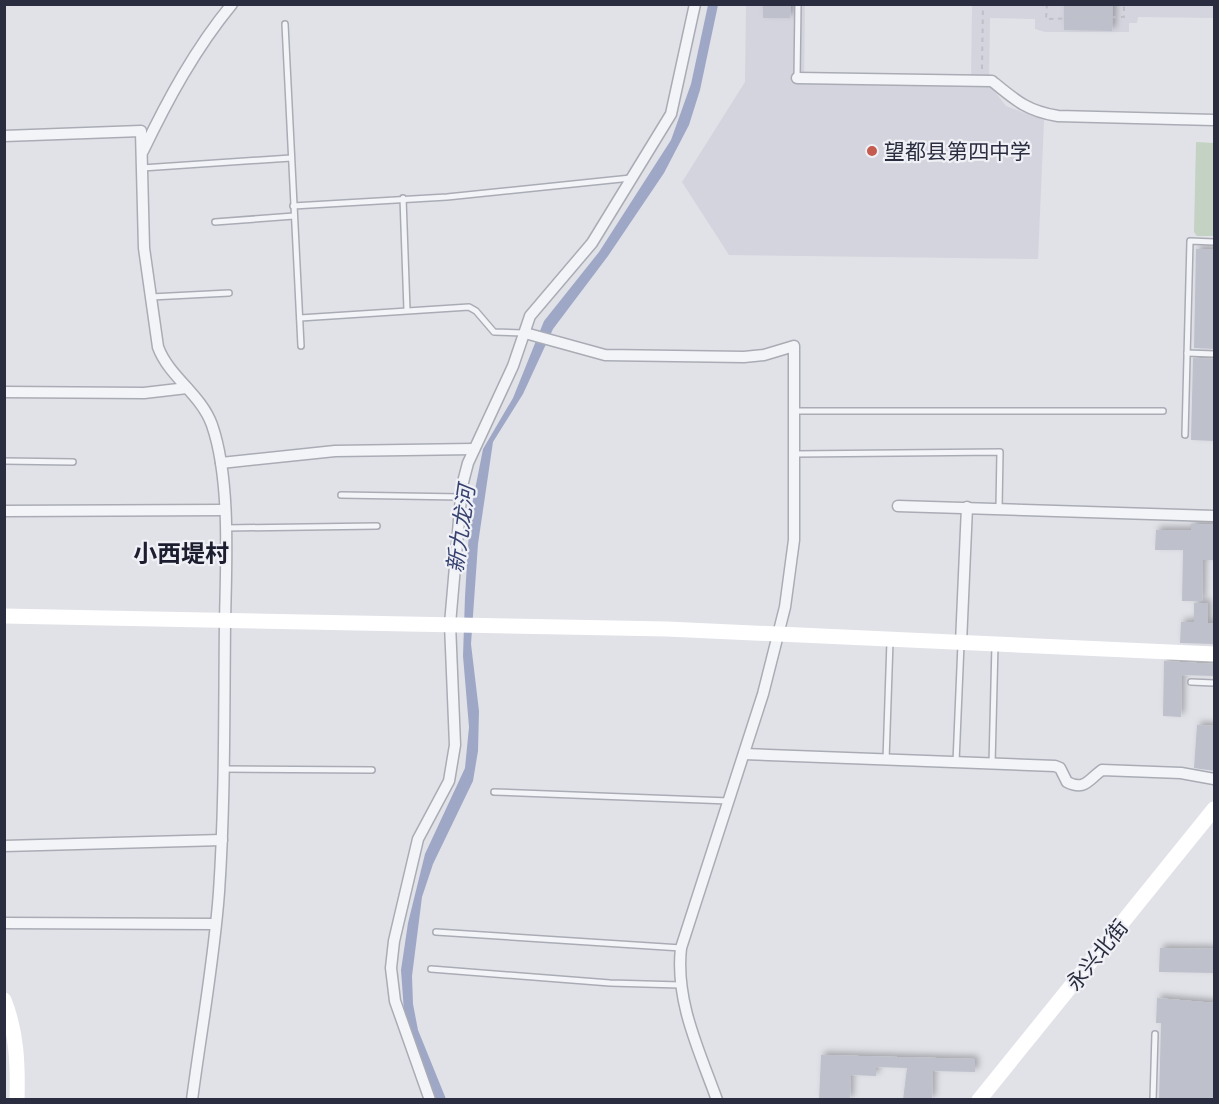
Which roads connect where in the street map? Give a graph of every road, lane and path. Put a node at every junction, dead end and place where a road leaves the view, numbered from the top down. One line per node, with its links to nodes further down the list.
1 (232, 4): 12 (street)
2 (695, 4): 15 (street)
3 (798, 4): 8 (lane)
4 (983, 4): 9 (path)
5 (1047, 4): 6 (path)
6 (1124, 4)
7 (285, 24): 13 (lane)
8 (797, 78): 9 (street)
9 (981, 81): 10 (street)
10 (1215, 120)
11 (4, 136): 12 (street)
12 (142, 154): 14 (street)
13 (291, 158): 14 (lane); 17 (lane)
14 (142, 168): 22 (street)
15 (631, 178): 16 (lane); 25 (street)
16 (403, 198): 17 (lane); 23 (lane)
17 (293, 206): 18 (lane)
18 (294, 216): 19 (lane); 24 (lane)
19 (215, 222)
20 (1215, 242): 27 (lane)
21 (230, 293): 22 (lane)
22 (150, 297): 29 (street)
23 (407, 310): 24 (lane); 25 (lane)
24 (300, 318): 26 (lane)
25 (525, 333): 31 (street); 34 (street)
26 (301, 346)
27 (1187, 353): 28 (lane); 33 (lane)
28 (1215, 354)
29 (187, 388): 30 (street); 38 (street)
30 (4, 392)
31 (795, 411): 32 (lane); 35 (street)
32 (1163, 411)
33 (1185, 435)
34 (474, 448): 38 (street); 40 (street)
35 (795, 454): 43 (lane); 52 (street)
36 (4, 461): 37 (lane)
37 (73, 462)
38 (221, 463): 44 (street)
39 (341, 495): 40 (lane)
40 (461, 497): 51 (street)
41 (898, 506): 42 (street)
42 (967, 507): 43 (street); 54 (street)
43 (999, 508): 46 (street)
44 (224, 510): 45 (street); 48 (street)
45 (4, 512)
46 (1215, 516)
47 (377, 526): 48 (lane)
48 (224, 529): 50 (street)
49 (4, 616): 50 (street)
50 (225, 620): 51 (street); 63 (street)
51 (450, 624): 52 (street); 82 (street)
52 (778, 634): 53 (street); 59 (street)
53 (890, 639): 54 (street); 60 (lane)
54 (961, 643): 55 (street); 61 (lane)
55 (995, 644): 56 (street); 62 (lane)
56 (1215, 654)
57 (1191, 682): 58 (lane)
58 (1215, 683)
59 (744, 754): 60 (street); 67 (street)
60 (886, 760): 61 (street)
61 (956, 762): 62 (street)
62 (992, 764): 65 (street)
63 (224, 769): 64 (lane); 70 (street)
64 (372, 770)
65 (1215, 779)
66 (494, 792): 67 (lane)
67 (729, 801): 75 (street)
68 (1215, 809): 84 (street, 永兴北街)
69 (1215, 825): 85 (street, 永兴北街)
70 (222, 840): 71 (street); 73 (street)
71 (4, 846)
72 (4, 923): 73 (street)
73 (215, 924): 81 (street)
74 (436, 932): 75 (lane)
75 (681, 948): 77 (street)
76 (431, 969): 77 (lane)
77 (680, 985): 83 (street)
78 (4, 1000): 80 (street)
79 (1155, 1034): 86 (lane)
80 (13, 1097)
81 (192, 1100)
82 (430, 1100)
83 (717, 1100)
84 (979, 1100)
85 (992, 1100)
86 (1153, 1100)

